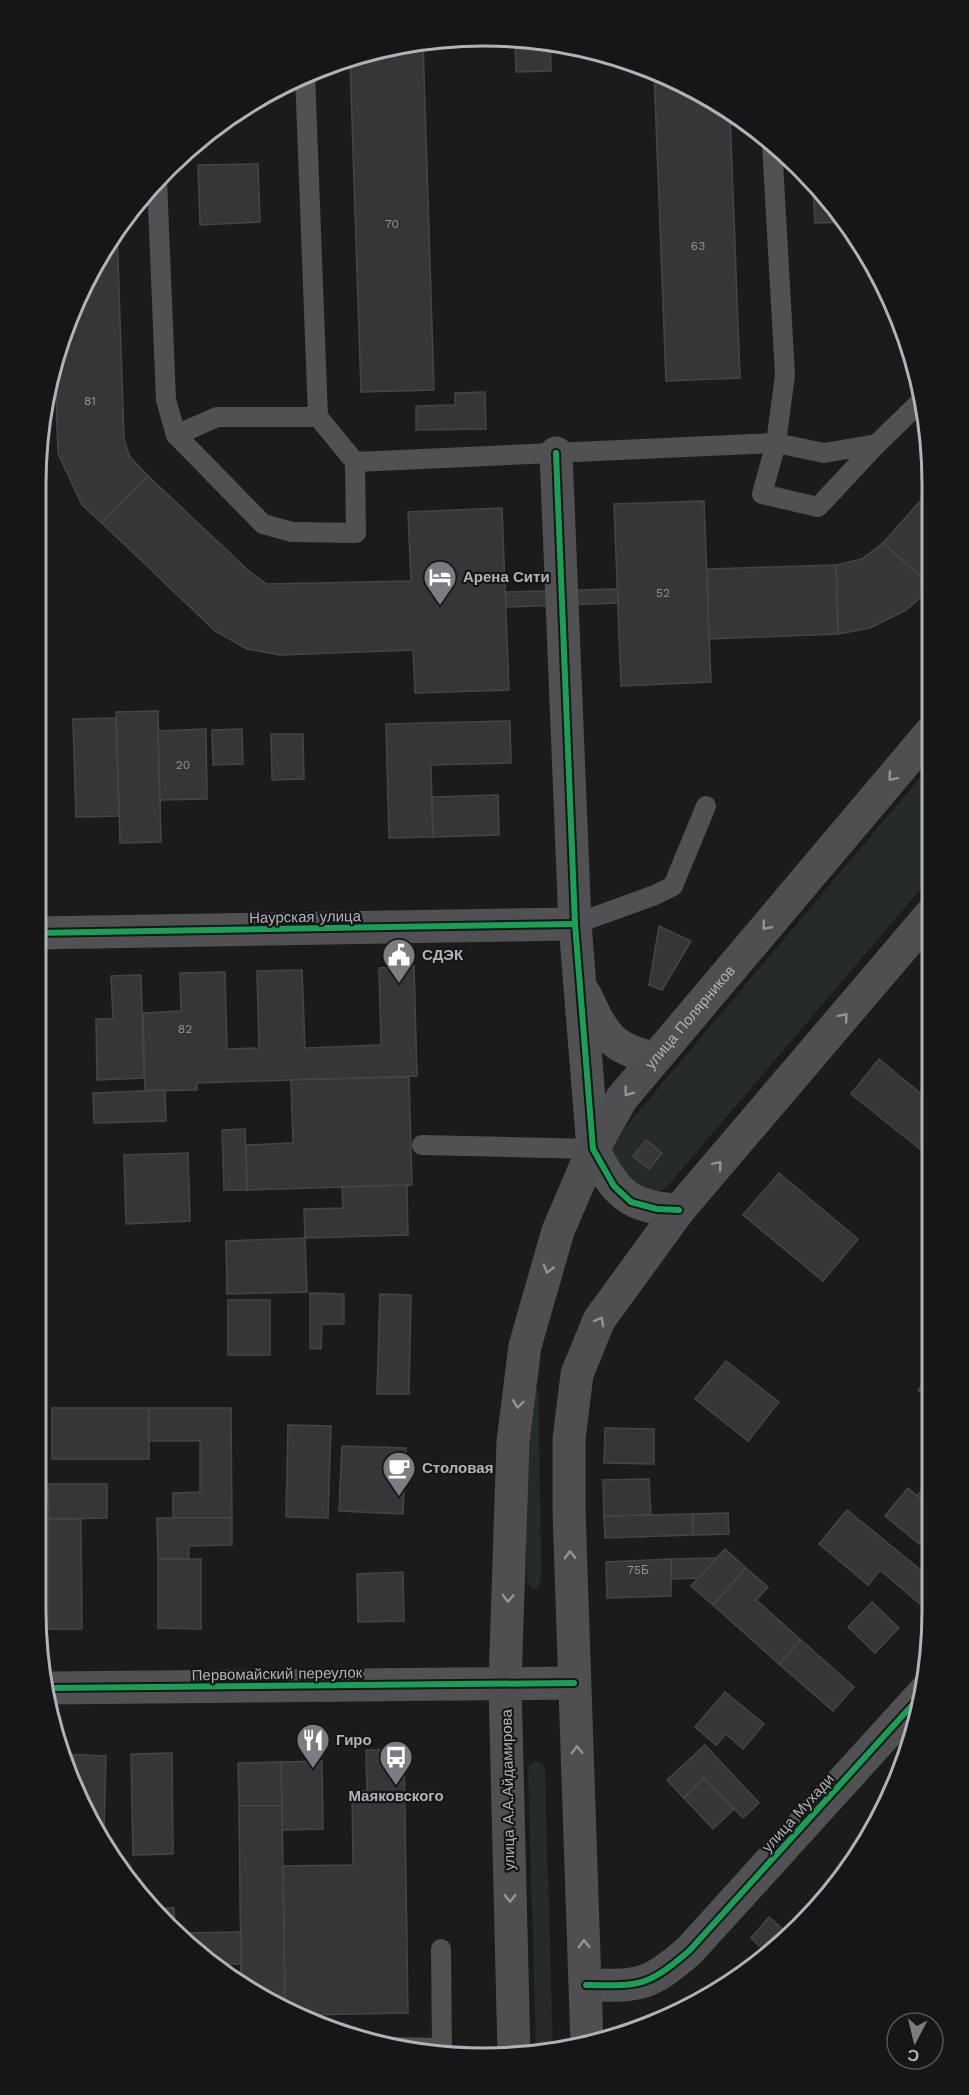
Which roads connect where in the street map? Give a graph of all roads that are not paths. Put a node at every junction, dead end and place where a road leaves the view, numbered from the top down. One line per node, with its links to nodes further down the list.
1 (305, 85): 5 (lane)
2 (773, 155): 7 (lane)
3 (158, 193): 6 (lane)
4 (915, 407): 8 (lane)
5 (318, 417): 6 (lane); 10 (lane)
6 (176, 435): 10 (lane)
7 (776, 443): 8 (lane); 8 (lane); 9 (lane)
8 (877, 444)
9 (556, 453): 10 (lane); 13 (street)
10 (355, 462)
11 (922, 742): 17 (main road, улица Полярников, one-way to 17)
12 (706, 806): 13 (lane)
13 (575, 924): 15 (street, Наурская улица); 16 (street)
14 (922, 925): 20 (main road, one-way to 14)
15 (46, 933)
16 (579, 980): 17 (street); 19 (street)
17 (654, 1058): 19 (main road, улица Полярников, one-way to 19)
18 (422, 1145): 19 (lane)
19 (593, 1149): 20 (street); 21 (main road, улица Полярников, one-way to 21)
20 (679, 1210): 23 (main road, one-way to 20)
21 (525, 1346): 22 (main road, улица А.А.Айдамирова, one-way to 22)
22 (505, 1683): 23 (street, Первомайский переулок); 24 (street, Первомайский переулок); 30 (main road, улица А.А.Айдамирова, one-way to 30)
23 (574, 1683): 27 (main road, one-way to 23)
24 (54, 1688)
25 (912, 1705): 27 (street, улица Мухади)
26 (441, 1949): 29 (lane)
27 (586, 1985): 28 (main road)
28 (587, 2036)
29 (442, 2047)
30 (514, 2048)

